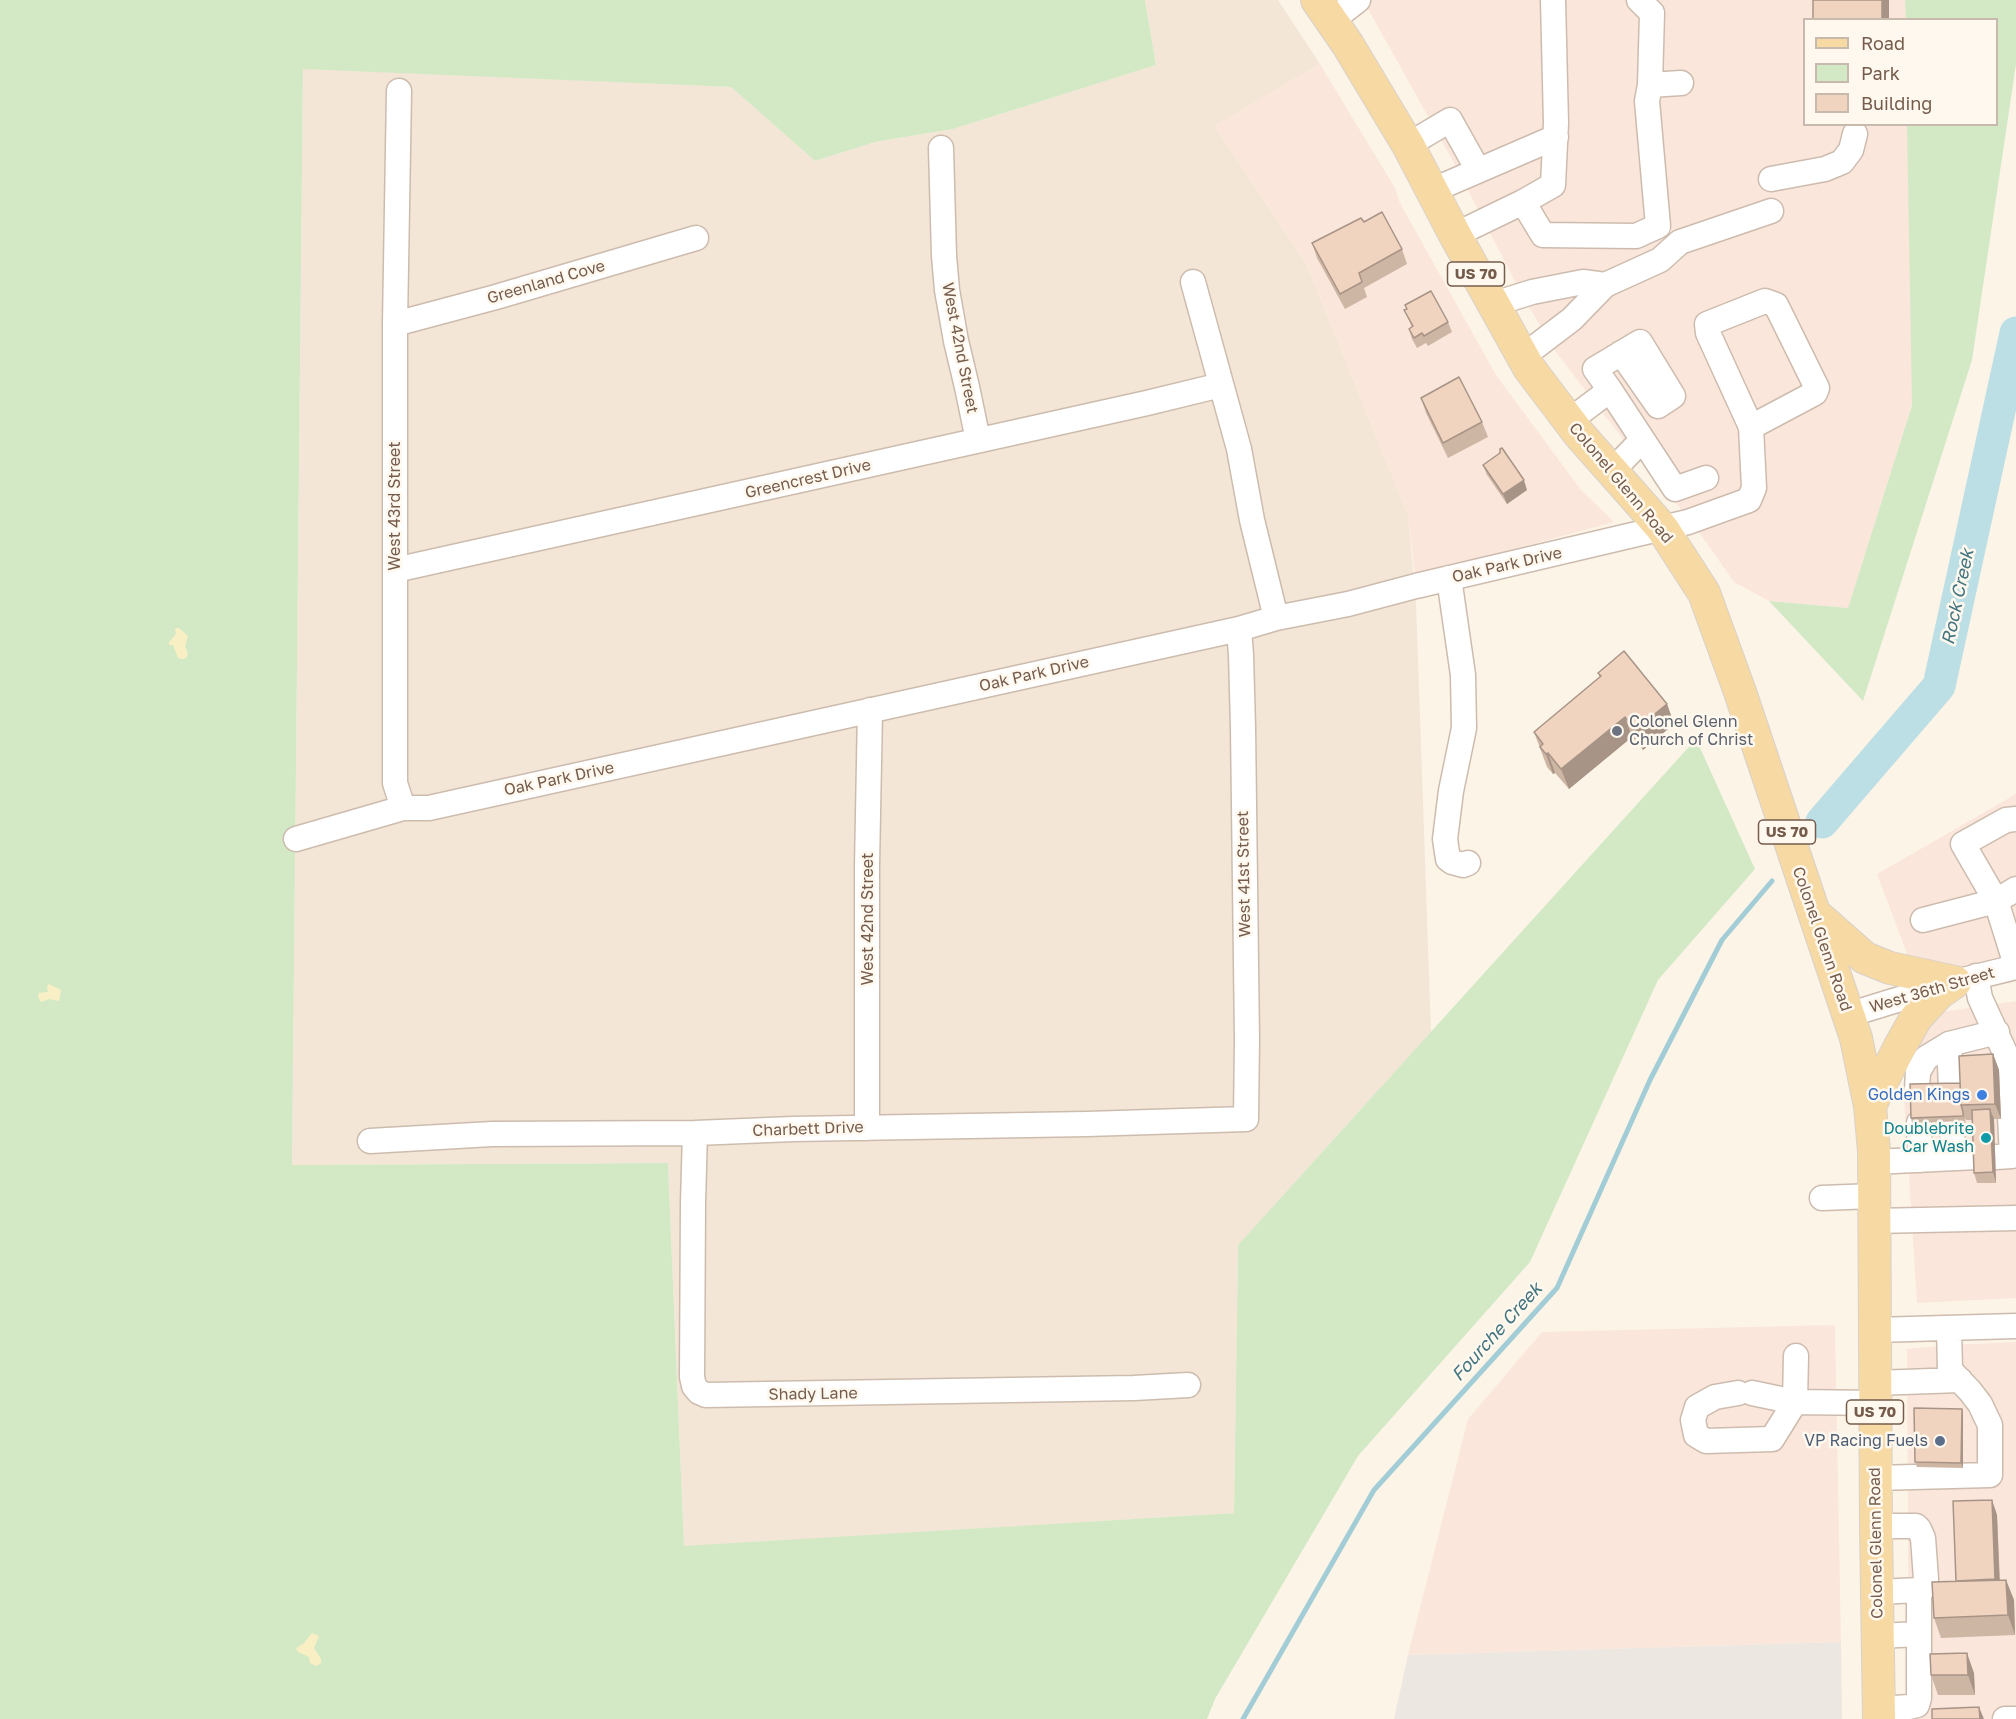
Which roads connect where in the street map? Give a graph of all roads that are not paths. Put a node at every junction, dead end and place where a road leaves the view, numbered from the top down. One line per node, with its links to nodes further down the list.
1 (1358, 0): 4 (street)
2 (1552, 0): 9 (street)
3 (1639, 0): 6 (street)
4 (1324, 10): 10 (main road, Colonel Glenn Road / US 70)
5 (1681, 83): 6 (street)
6 (1650, 85): 15 (street)
7 (399, 91): 22 (street, West 43rd Street)
8 (1855, 134): 13 (street)
9 (1556, 137): 12 (street); 15 (street)
10 (1408, 145): 12 (street); 14 (main road, Colonel Glenn Road / US 70)
11 (941, 148): 29 (street, West 42nd Street)
12 (1478, 170): 14 (street)
13 (1771, 179)
14 (1431, 191): 17 (main road, Colonel Glenn Road / US 70)
15 (1523, 202): 17 (street)
16 (1771, 211): 20 (street)
17 (1455, 235): 21 (main road, Colonel Glenn Road / US 70)
18 (696, 238): 22 (street, Greenland Cove)
19 (1193, 282): 24 (street)
20 (1605, 285): 21 (street); 23 (street)
21 (1494, 304): 23 (main road, Colonel Glenn Road / US 70)
22 (395, 324): 35 (street, West 43rd Street)
23 (1522, 357): 27 (main road, Colonel Glenn Road / US 70)
24 (1221, 385): 29 (street, Greencrest Drive); 37 (street)
25 (1610, 390): 26 (street); 27 (street); 30 (street)
26 (1658, 406)
27 (1569, 421): 31 (main road, Colonel Glenn Road / US 70)
28 (1750, 427): 28 (street); 34 (street, Oak Park Drive)
29 (978, 440): 35 (street, Greencrest Drive)
30 (1642, 440): 31 (street); 33 (street)
31 (1612, 471): 34 (main road, Colonel Glenn Road / US 70)
32 (1706, 478): 33 (street)
33 (1675, 489): 34 (street)
34 (1655, 520): 36 (street, Oak Park Drive); 45 (main road, Colonel Glenn Road / US 70)
35 (395, 570): 40 (street, West 43rd Street)
36 (1449, 578): 37 (street, Oak Park Drive); 43 (street)
37 (1276, 618): 38 (street, Oak Park Drive)
38 (1239, 629): 39 (street, Oak Park Drive); 53 (street, West 41st Street)
39 (870, 710): 40 (street, Oak Park Drive); 54 (street, West 42nd Street)
40 (404, 808): 42 (street)
41 (2016, 819): 44 (street)
42 (296, 839)
43 (1468, 863)
44 (2006, 895): 46 (street); 47 (street)
45 (1814, 914): 48 (main road); 49 (main road, Colonel Glenn Road / US 70)
46 (1923, 920)
47 (2016, 966): 48 (street, West 36th Street)
48 (1966, 979): 49 (street, West 36th Street); 50 (street); 52 (main road)
49 (1848, 1015): 52 (main road, Colonel Glenn Road / US 70)
50 (1997, 1032): 51 (street); 57 (street)
51 (1940, 1049): 51 (street)
52 (1870, 1106): 58 (main road, Colonel Glenn Road / US 70)
53 (1246, 1119): 54 (street, Charbett Drive)
54 (867, 1128): 55 (street, Charbett Drive)
55 (695, 1133): 56 (street, Charbett Drive); 67 (street, Shady Lane)
56 (370, 1141)
57 (1956, 1158): 57 (street); 58 (street)
58 (1874, 1162): 60 (main road, Colonel Glenn Road / US 70)
59 (1822, 1198): 60 (street)
60 (1874, 1209): 61 (street); 64 (main road, Colonel Glenn Road / US 70)
61 (2016, 1218)
62 (2016, 1326): 63 (street)
63 (1949, 1328): 64 (street); 66 (street)
64 (1875, 1330): 68 (main road, Colonel Glenn Road / US 70)
65 (1796, 1356): 69 (street)
66 (1959, 1380): 68 (street); 70 (street)
67 (1188, 1385)
68 (1875, 1393): 69 (street); 70 (main road, Colonel Glenn Road / US 70)
69 (1795, 1402): 69 (street)
70 (1875, 1478): 71 (main road, Colonel Glenn Road / US 70)
71 (1876, 1526): 72 (street); 73 (main road, Colonel Glenn Road / US 70)
72 (1919, 1590): 73 (street); 74 (street)
73 (1877, 1592): 75 (main road, Colonel Glenn Road / US 70)
74 (1919, 1634): 75 (street); 76 (street)
75 (1878, 1636): 76 (main road, Colonel Glenn Road / US 70)
76 (1879, 1714)
77 (2005, 1719): 78 (street)
78 (2016, 1719)

